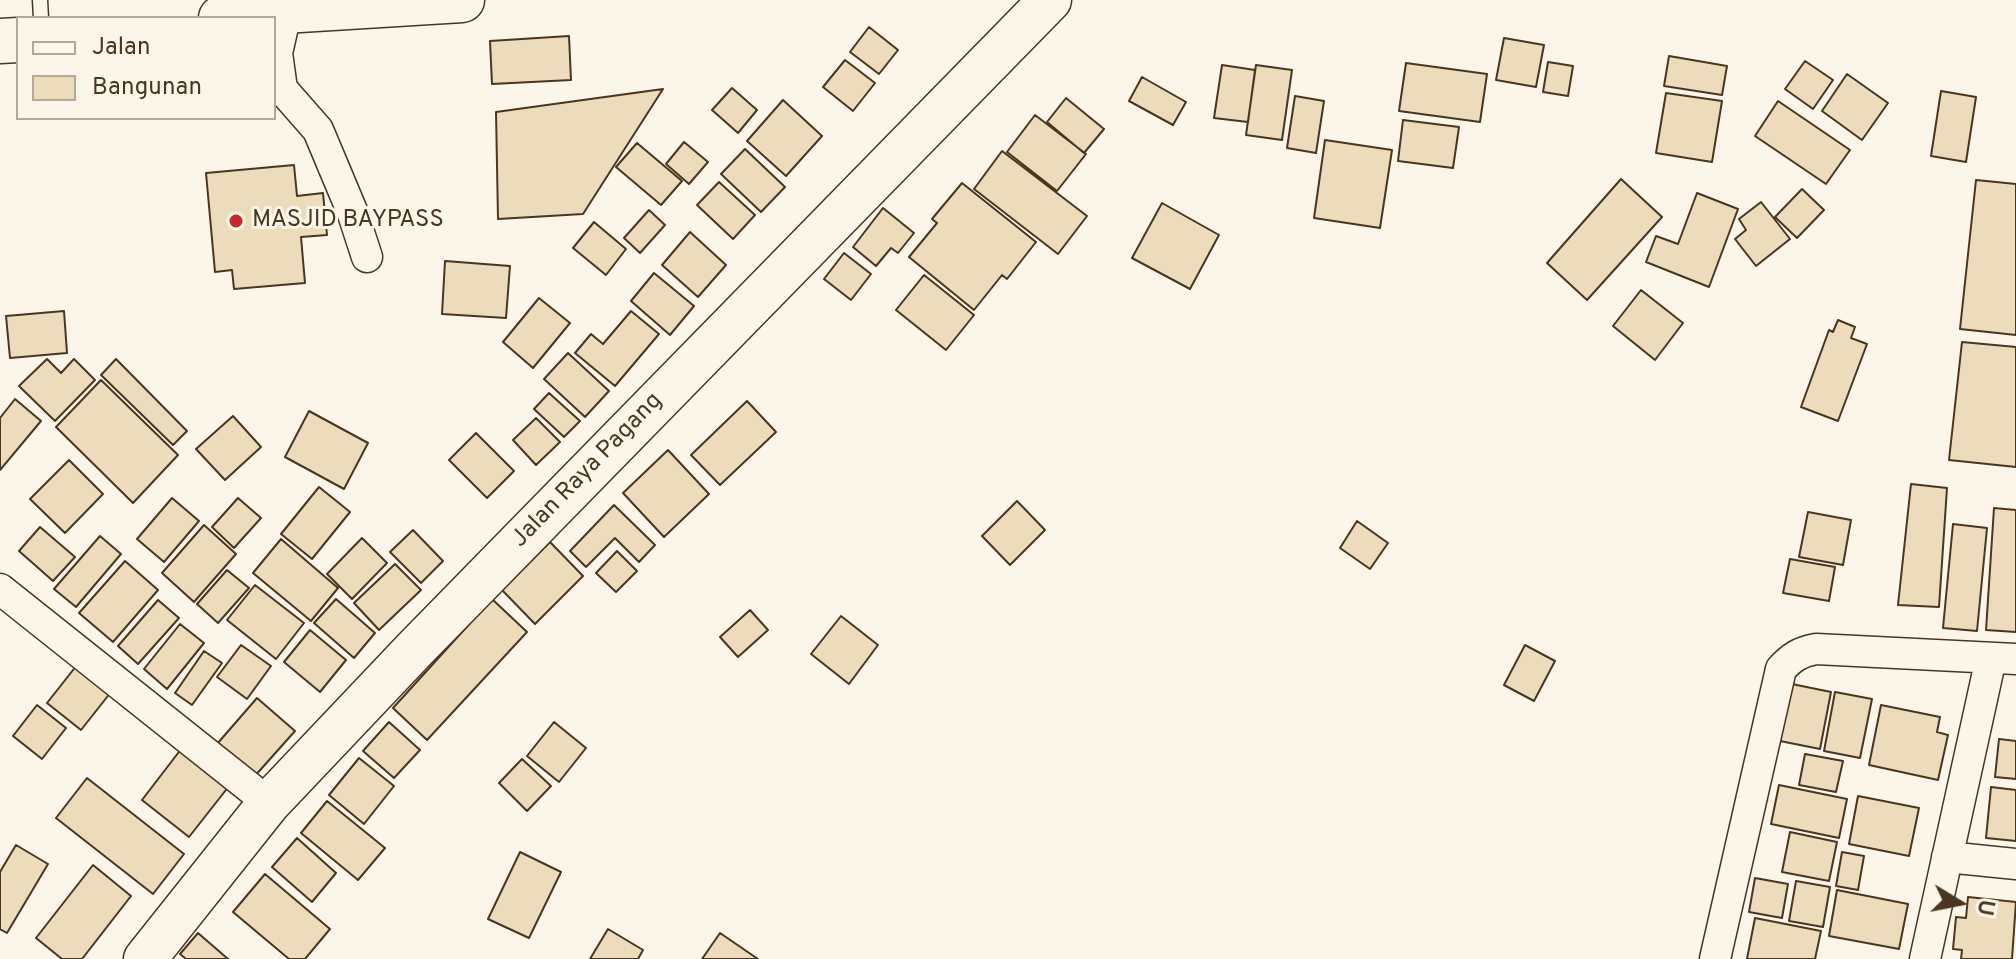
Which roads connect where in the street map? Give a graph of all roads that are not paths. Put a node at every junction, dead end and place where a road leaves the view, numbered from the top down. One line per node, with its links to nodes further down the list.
1 (462, 0): 3 (highway)
2 (1050, 0): 8 (street, Jalan Raya Pagang)
3 (267, 12): 4 (highway); 5 (street)
4 (236, 16)
5 (367, 257)
6 (0, 589): 8 (street)
7 (2003, 658): 9 (street); 12 (street)
8 (269, 803): 11 (street, Jalan Raya Pagang)
9 (1947, 857): 10 (street); 13 (street)
10 (2016, 864)
11 (145, 959)
12 (1715, 959)
13 (1925, 959)

